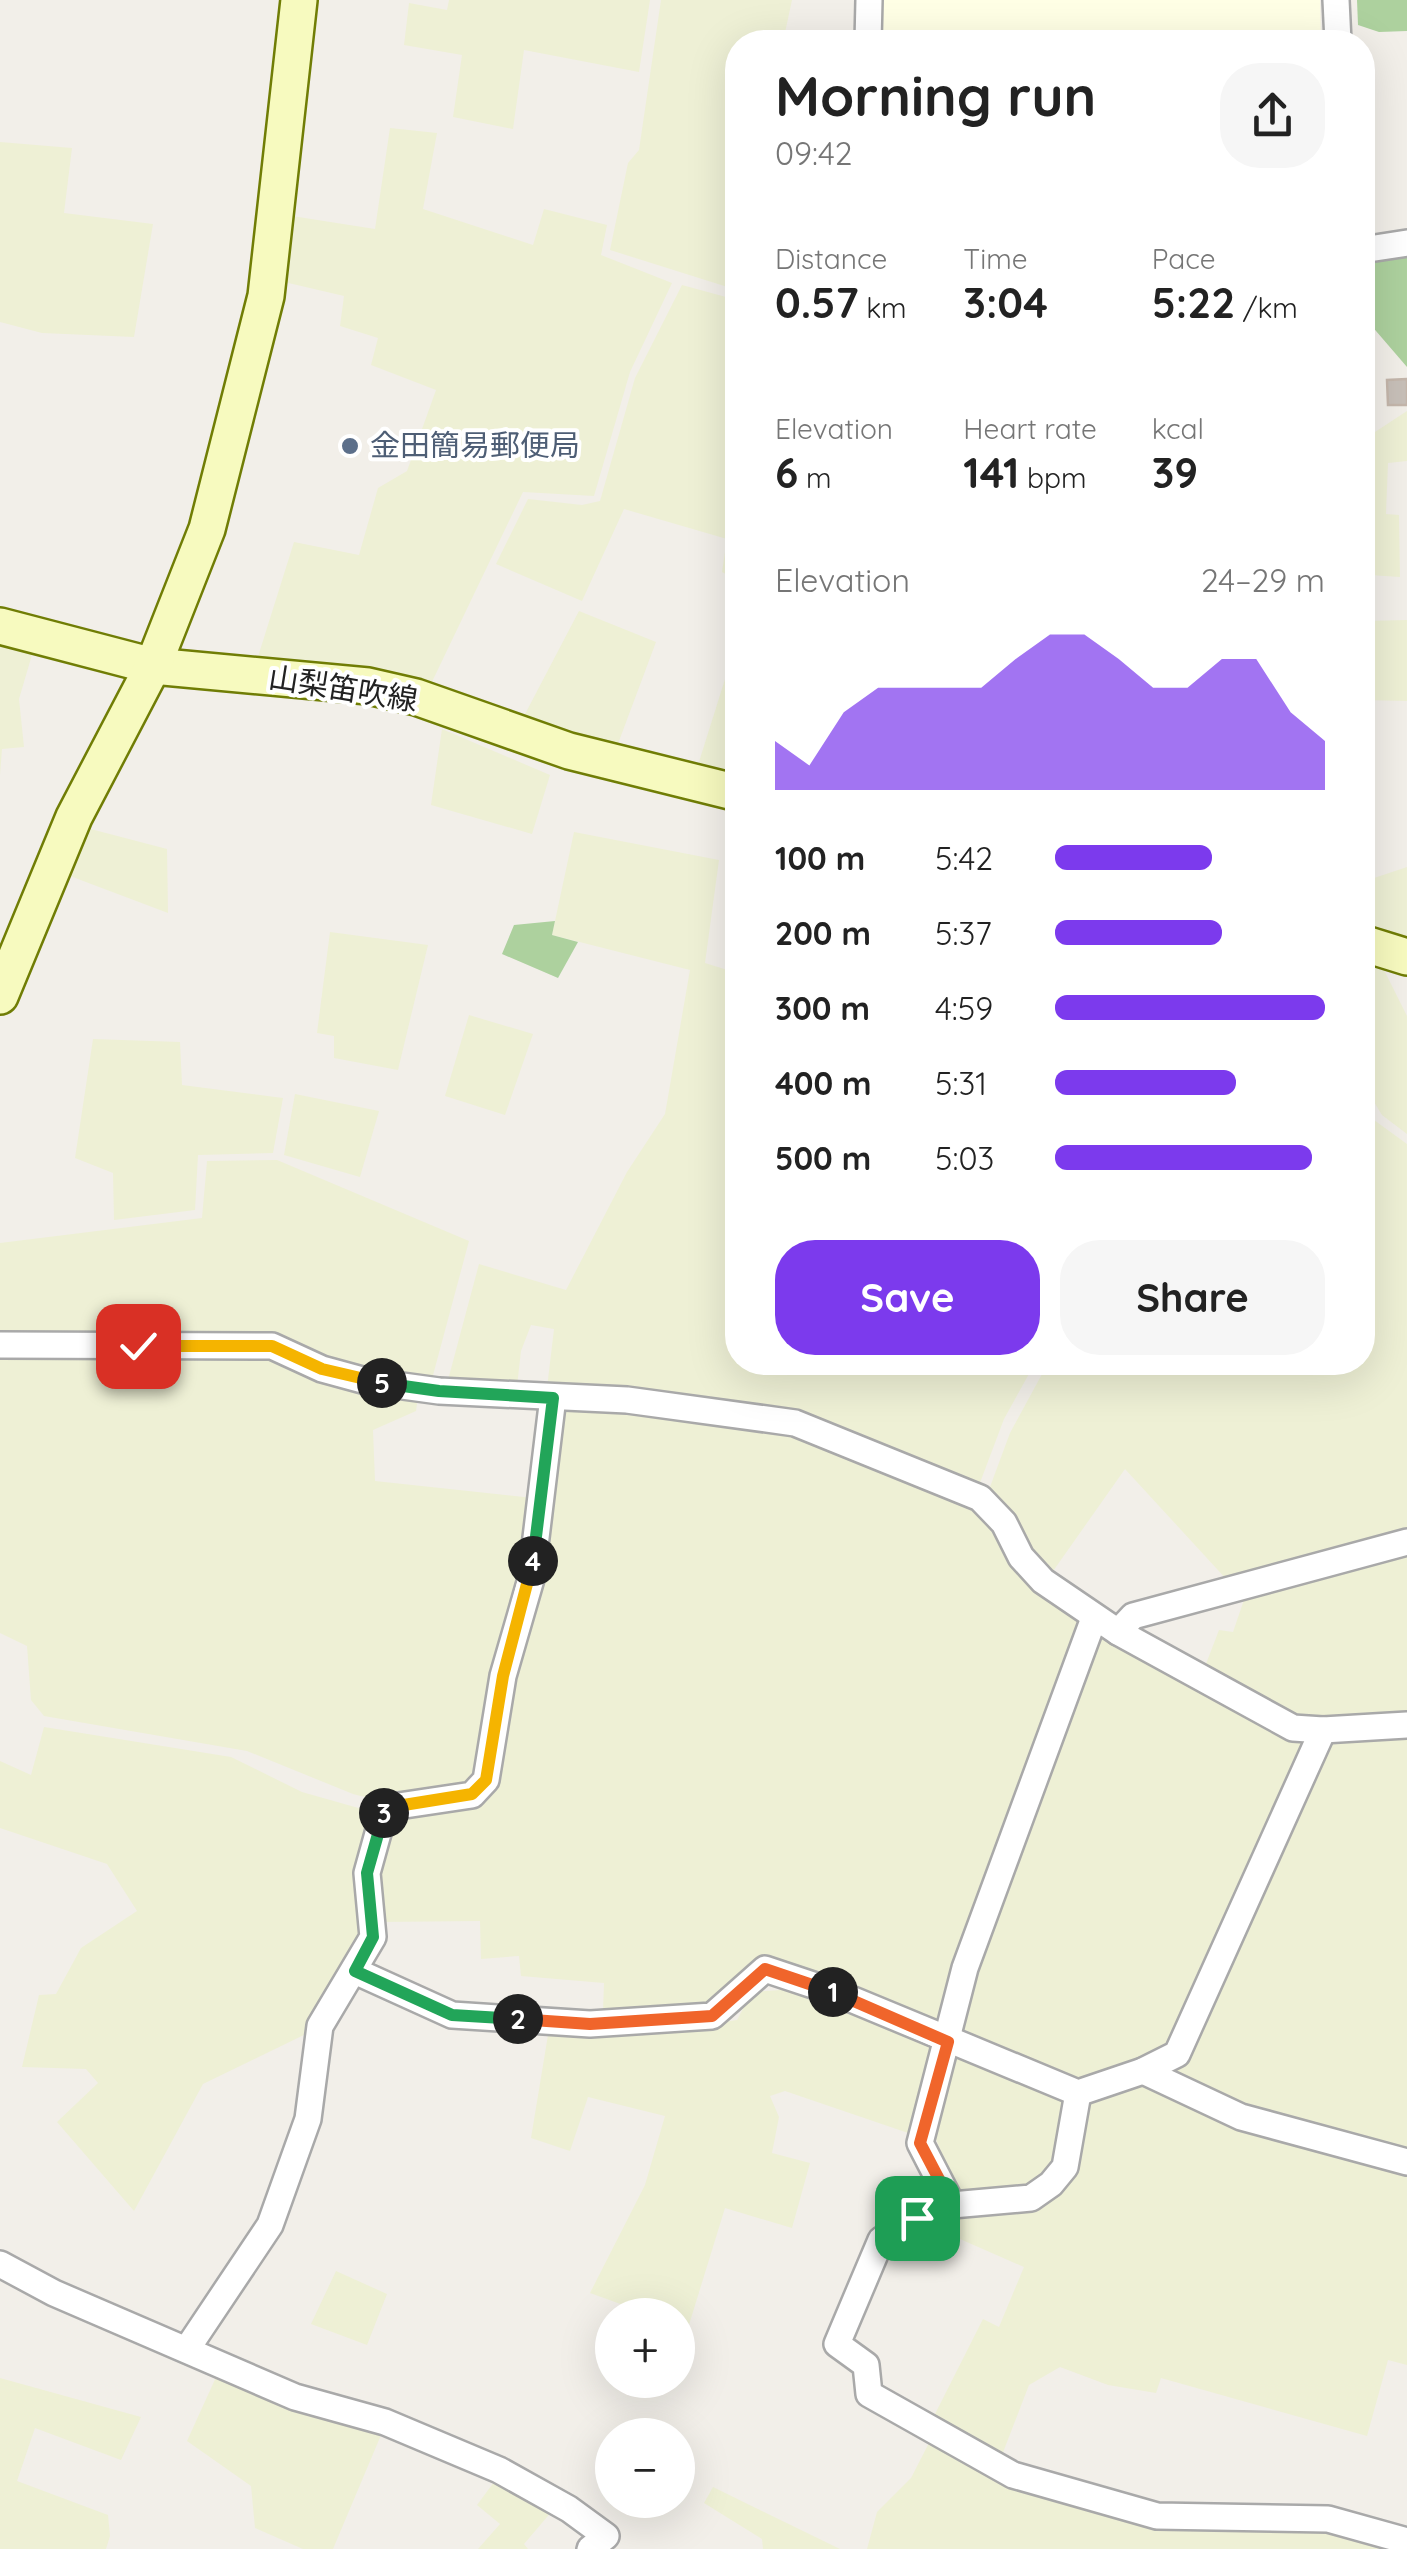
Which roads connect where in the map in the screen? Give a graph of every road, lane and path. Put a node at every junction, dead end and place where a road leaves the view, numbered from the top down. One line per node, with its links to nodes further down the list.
1 (300, 0): 9 (street)
2 (868, 0): 4 (street)
3 (1336, 0): 5 (street)
4 (868, 30)
5 (1337, 30)
6 (1407, 242): 7 (street)
7 (1375, 248)
8 (0, 626): 9 (street, 山梨笛吹線)
9 (153, 666): 10 (street, 山梨笛吹線); 13 (street)
10 (725, 789)
11 (1375, 948): 12 (street)
12 (1407, 957)
13 (0, 996)
14 (0, 1345): 15 (street)
15 (553, 1398): 17 (street); 21 (street)
16 (1407, 1542): 18 (street)
17 (1094, 1618): 18 (street); 22 (street)
18 (1118, 1632): 20 (street)
19 (1407, 1725): 20 (street)
20 (1323, 1730): 23 (street)
21 (355, 1971): 22 (street); 28 (street)
22 (948, 2042): 24 (street); 26 (street)
23 (1144, 2071): 24 (street); 25 (street)
24 (1078, 2093): 26 (street)
25 (1407, 2162)
26 (952, 2204): 29 (street)
27 (0, 2264): 28 (street)
28 (187, 2349): 30 (street)
29 (1407, 2541)
30 (590, 2549)

